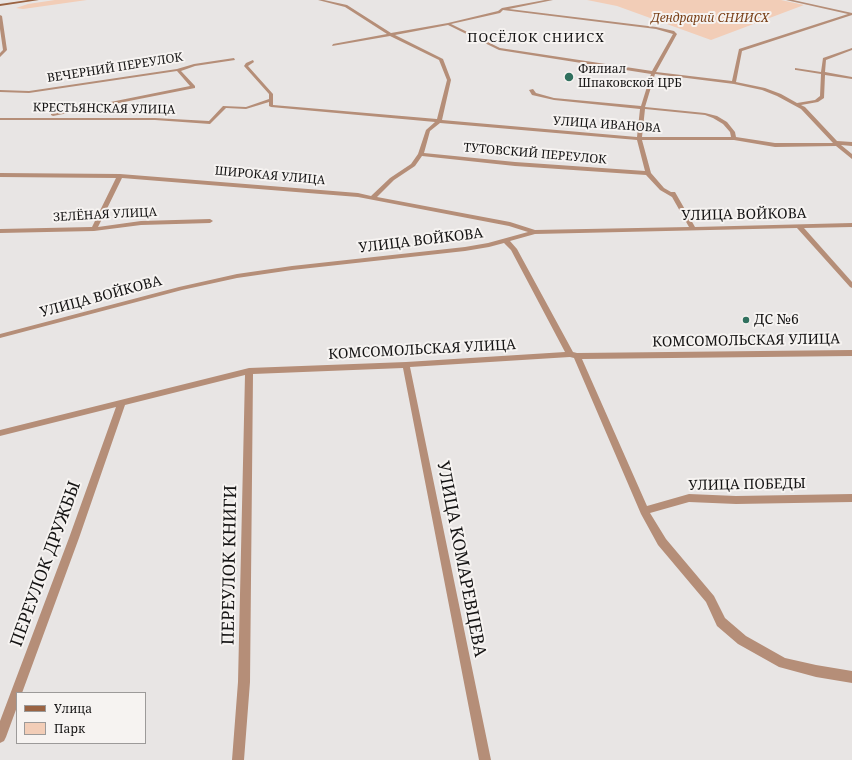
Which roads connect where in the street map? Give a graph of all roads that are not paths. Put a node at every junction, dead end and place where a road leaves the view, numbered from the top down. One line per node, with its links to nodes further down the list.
1 (37, 0): 7 (street)
2 (320, 0): 12 (street)
3 (551, 0): 8 (street)
4 (788, 0): 6 (street)
5 (809, 0): 6 (street)
6 (802, 3): 9 (street)
7 (0, 5)
8 (502, 9): 11 (street); 20 (street)
9 (852, 14): 23 (street)
10 (0, 16): 15 (street)
11 (448, 24): 12 (street); 20 (street)
12 (390, 34): 13 (street); 33 (street)
13 (333, 45)
14 (852, 49): 21 (street)
15 (0, 56)
16 (234, 59): 19 (street, ВЕЧЕРНИЙ ПЕРЕУЛОК)
17 (253, 61): 26 (street)
18 (796, 69): 21 (street)
19 (178, 70): 25 (street, ВЕЧЕРНИЙ ПЕРЕУЛОК); 32 (street)
20 (655, 73): 23 (street); 30 (street)
21 (825, 74): 22 (street); 27 (street)
22 (852, 78)
23 (734, 83): 27 (street)
24 (531, 90): 30 (street)
25 (0, 91)
26 (271, 100): 28 (street); 29 (street)
27 (797, 104): 36 (street)
28 (256, 106): 29 (street, УЛИЦА ИВАНОВА); 32 (street, КРЕСТЬЯНСКАЯ УЛИЦА)
29 (271, 106): 33 (street, УЛИЦА ИВАНОВА)
30 (643, 107): 34 (street); 35 (street)
31 (0, 118): 32 (street, КРЕСТЬЯНСКАЯ УЛИЦА)
32 (34, 118)
33 (439, 121): 34 (street, УЛИЦА ИВАНОВА); 38 (street)
34 (639, 138): 35 (street, УЛИЦА ИВАНОВА); 40 (street)
35 (734, 138): 36 (street, УЛИЦА ИВАНОВА)
36 (837, 143): 37 (street, УЛИЦА ИВАНОВА); 39 (street)
37 (852, 144)
38 (421, 154): 40 (street, ТУТОВСКИЙ ПЕРЕУЛОК); 43 (street)
39 (852, 157)
40 (648, 173): 48 (street)
41 (0, 175): 42 (street, ШИРОКАЯ УЛИЦА)
42 (120, 176): 43 (street, ШИРОКАЯ УЛИЦА); 47 (street)
43 (373, 197): 50 (street, ШИРОКАЯ УЛИЦА)
44 (210, 221): 47 (street, ЗЕЛЁНАЯ УЛИЦА)
45 (852, 225): 46 (street, УЛИЦА ВОЙКОВА)
46 (799, 226): 48 (street, УЛИЦА ВОЙКОВА); 52 (street)
47 (94, 228): 49 (street, ЗЕЛЁНАЯ УЛИЦА)
48 (693, 229): 50 (street, УЛИЦА ВОЙКОВА)
49 (0, 231)
50 (535, 232): 51 (street, УЛИЦА ВОЙКОВА)
51 (506, 241): 53 (street, УЛИЦА ВОЙКОВА); 55 (street)
52 (852, 286)
53 (0, 336)
54 (852, 353): 55 (street, КОМСОМОЛЬСКАЯ УЛИЦА)
55 (573, 355): 56 (street, КОМСОМОЛЬСКАЯ УЛИЦА); 61 (street)
56 (406, 365): 57 (street, КОМСОМОЛЬСКАЯ УЛИЦА); 67 (street, УЛИЦА КОМАРЕВЦЕВА)
57 (248, 371): 58 (street, КОМСОМОЛЬСКАЯ УЛИЦА); 66 (street, ПЕРЕУЛОК КНИГИ)
58 (122, 402): 59 (street, КОМСОМОЛЬСКАЯ УЛИЦА); 63 (street, ПЕРЕУЛОК ДРУЖБЫ)
59 (0, 433)
60 (852, 498): 61 (street, УЛИЦА ПОБЕДЫ)
61 (644, 511): 62 (street)
62 (852, 677)
63 (17, 692)
64 (16, 694): 65 (street, ПЕРЕУЛОК ДРУЖБЫ)
65 (0, 737)
66 (238, 760)
67 (485, 760)

